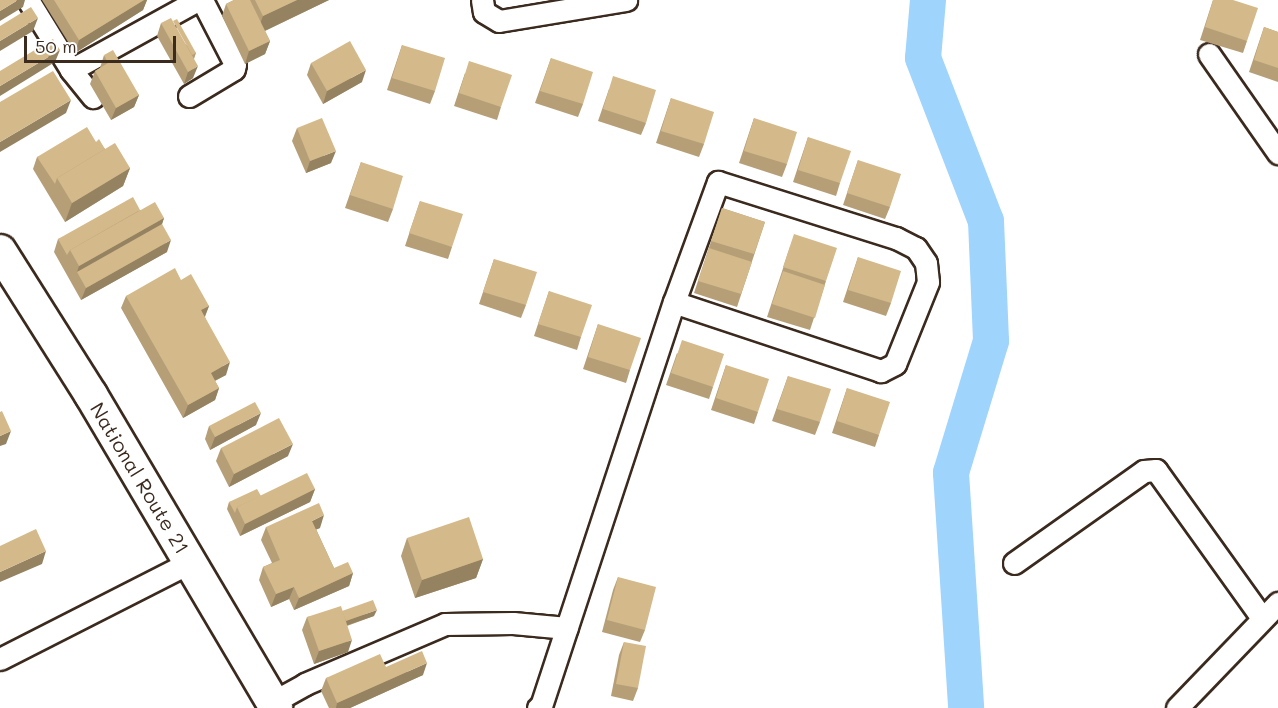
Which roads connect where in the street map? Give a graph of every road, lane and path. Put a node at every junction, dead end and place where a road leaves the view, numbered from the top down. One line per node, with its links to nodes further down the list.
1 (28, 0): 6 (street)
2 (200, 0): 6 (street); 7 (street)
3 (482, 0): 4 (street)
4 (626, 0)
5 (1209, 54): 9 (street)
6 (71, 70): 8 (street)
7 (189, 96)
8 (93, 97)
9 (1278, 153)
10 (0, 251): 12 (highway, National Route 21)
11 (674, 303): 11 (street); 16 (street)
12 (190, 562): 17 (street); 18 (highway, National Route 21)
13 (1014, 563): 15 (street)
14 (1278, 603): 15 (street)
15 (1262, 618): 20 (street)
16 (567, 628): 18 (street); 19 (street)
17 (0, 659)
18 (274, 705)
19 (538, 708)
20 (1177, 708)

